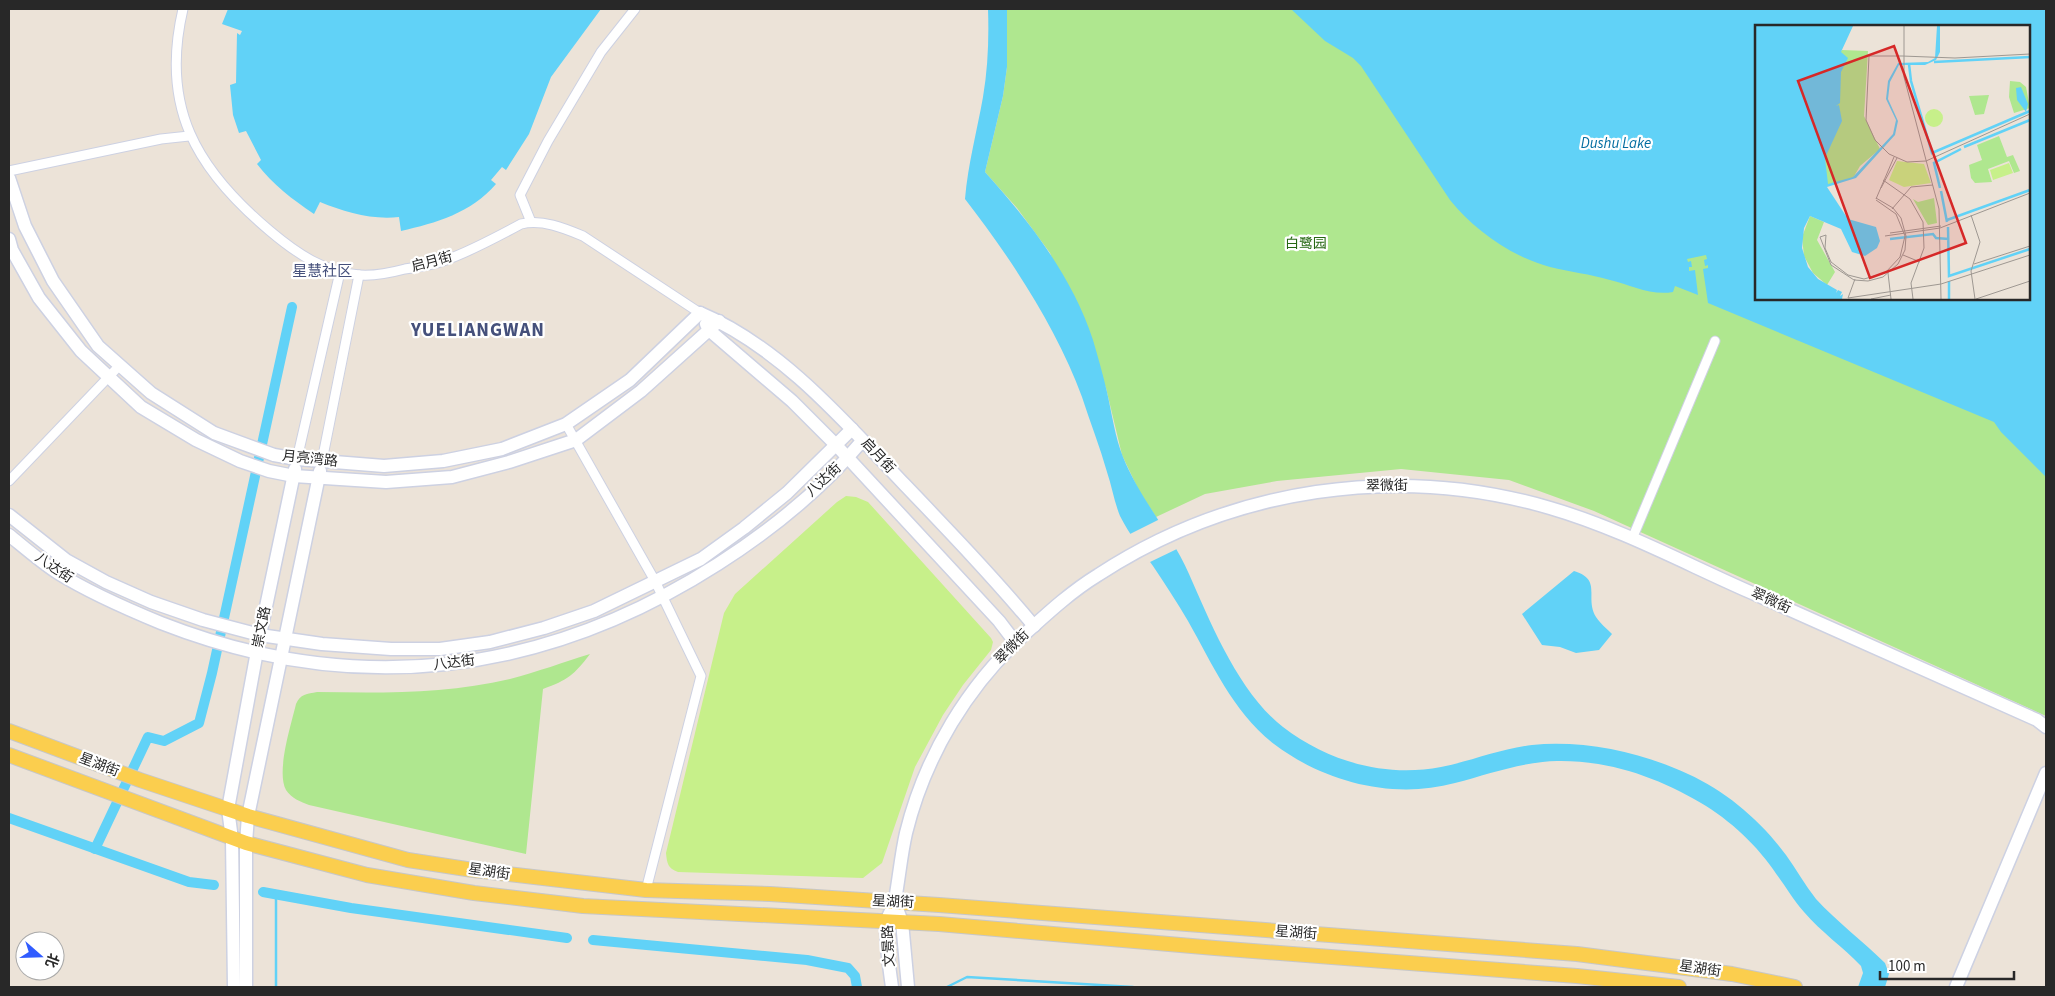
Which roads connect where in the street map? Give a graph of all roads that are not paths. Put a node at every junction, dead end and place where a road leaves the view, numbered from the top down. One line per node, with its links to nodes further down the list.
1 (183, 9): 3 (street, 启月街)
2 (634, 9): 6 (street)
3 (190, 136): 4 (street); 8 (street, 启月街)
4 (9, 171)
5 (9, 178): 14 (street, 月亮湾路)
6 (531, 222): 9 (street, 启月街); 10 (street, 启月街)
7 (9, 239): 15 (street, 月亮湾路)
8 (340, 272): 9 (street, 启月街); 22 (street, 崇文路)
9 (359, 275): 23 (street, 崇文路)
10 (700, 313): 11 (street, 启月街); 12 (street, 启月街); 16 (street, 月亮湾路)
11 (720, 321): 12 (street, 月亮湾路); 17 (street, 启月街)
12 (709, 330): 18 (street, 月亮湾路); 20 (street, 启月街)
13 (1715, 341): 29 (street)
14 (120, 365): 15 (street); 22 (street, 月亮湾路)
15 (109, 378): 24 (street, 月亮湾路); 26 (street)
16 (566, 424): 18 (street); 23 (street, 月亮湾路)
17 (852, 429): 19 (street, 启月街); 20 (street, 八达街)
18 (576, 440): 25 (street, 月亮湾路); 30 (street)
19 (862, 441): 21 (street, 八达街); 32 (street, 启月街)
20 (836, 445): 21 (street, 启月街); 30 (street, 八达街)
21 (848, 457): 31 (street, 八达街); 35 (street, 启月街)
22 (297, 459): 23 (street, 月亮湾路); 24 (street, 崇文路)
23 (322, 461): 25 (street, 崇文路)
24 (294, 476): 25 (street, 月亮湾路); 33 (street, 崇文路)
25 (319, 478): 34 (street, 崇文路)
26 (9, 481)
27 (9, 515): 33 (street, 八达街)
28 (9, 535): 36 (street, 八达街)
29 (1632, 539): 32 (street, 翠微街); 38 (street, 翠微街)
30 (655, 581): 31 (street); 34 (street, 八达街)
31 (663, 598): 37 (street, 八达街); 46 (street)
32 (1034, 626): 35 (street, 翠微街)
33 (260, 635): 34 (street, 八达街); 36 (street, 崇文路)
34 (284, 639): 37 (street, 崇文路)
35 (1015, 642): 47 (street, 翠微街)
36 (257, 654): 37 (street, 八达街); 42 (street, 崇文路)
37 (280, 657): 43 (street, 崇文路)
38 (2046, 727)
39 (9, 731): 42 (main road, 星湖街)
40 (9, 755): 44 (main road, 星湖街)
41 (2046, 773): 57 (street)
42 (228, 809): 43 (main road, 星湖街); 44 (street, 崇文路)
43 (248, 816): 45 (street, 崇文路); 46 (main road, 星湖街)
44 (232, 839): 45 (main road, 星湖街); 48 (street, 崇文路)
45 (246, 843): 48 (street, 崇文路); 49 (main road, 星湖街)
46 (646, 890): 47 (main road, 星湖街)
47 (895, 903): 49 (street, 文景路); 50 (street, 文景路); 56 (main road, 星湖街)
48 (240, 920): 51 (street, 崇文路); 52 (street, 崇文路)
49 (886, 922): 50 (main road, 星湖街); 53 (street, 文景路)
50 (902, 922): 54 (street, 文景路); 55 (main road, 星湖街)
51 (234, 987)
52 (246, 987)
53 (892, 987)
54 (908, 987)
55 (1679, 987)
56 (1794, 987)
57 (1956, 987)

